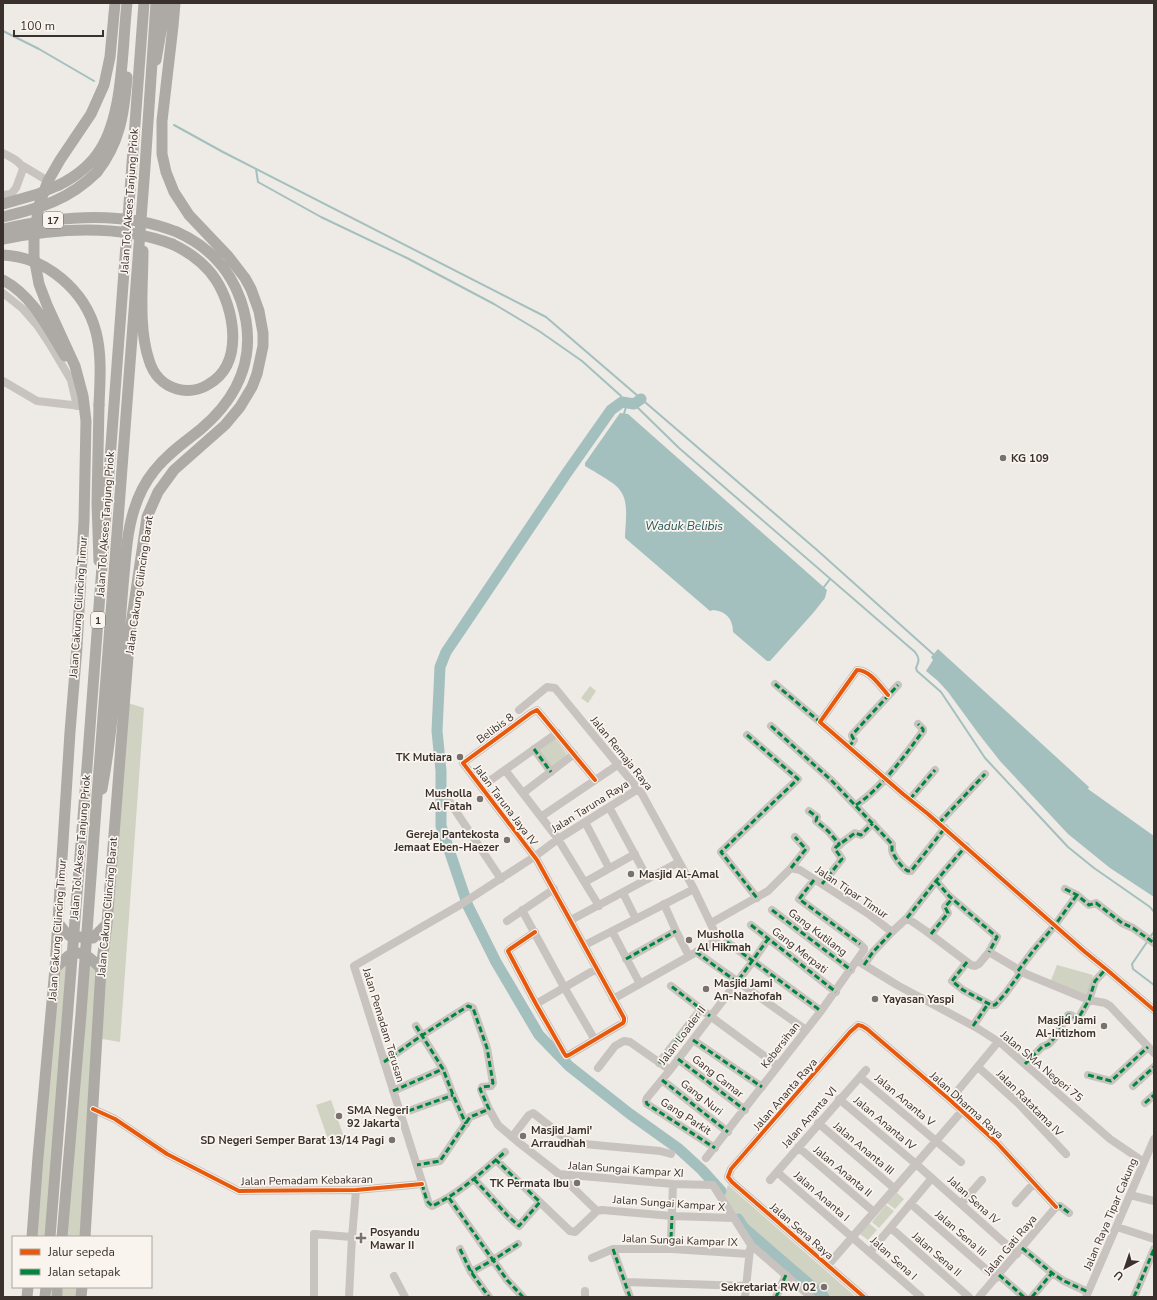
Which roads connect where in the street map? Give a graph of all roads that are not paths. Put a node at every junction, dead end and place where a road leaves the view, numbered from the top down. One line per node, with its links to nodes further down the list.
1 (115, 3): 12 (highway, Jalan Cakung Cilincing Timur)
2 (127, 3): 14 (highway, bridge)
3 (133, 3): 15 (highway, bridge)
4 (144, 3): 24 (highway, Jalan Tol Akses Tanjung Priok / 1, bridge)
5 (156, 3): 8 (highway, Jalan Tol Akses Tanjung Priok / 1, bridge)
6 (166, 3): 8 (highway, bridge)
7 (175, 3): 90 (highway, Jalan Cakung Cilincing Barat)
8 (149, 103): 11 (highway, Jalan Tol Akses Tanjung Priok / 1, bridge)
9 (3, 153): 10 (street)
10 (23, 166): 12 (street); 13 (street)
11 (145, 167): 17 (highway, 17, bridge); 54 (highway, Jalan Tol Akses Tanjung Priok / 1, bridge)
12 (48, 181): 22 (highway, Jalan Cakung Cilincing Timur)
13 (3, 195)
14 (3, 204)
15 (3, 217)
16 (3, 229): 54 (highway, 17, bridge)
17 (3, 239)
18 (3, 255): 24 (highway, bridge)
19 (7, 282): 22 (highway)
20 (3, 293): 23 (street)
21 (3, 381): 23 (street)
22 (81, 386): 23 (highway, Jalan Cakung Cilincing Timur)
23 (81, 406): 88 (highway, Jalan Cakung Cilincing Timur)
24 (100, 586): 209 (highway, Jalan Tol Akses Tanjung Priok / 1, bridge)
25 (775, 684): 29 (street)
26 (898, 685): 27 (street)
27 (888, 696): 29 (street); 34 (street)
28 (519, 710): 38 (street, Jalan Remaja Raya)
29 (820, 722): 34 (street)
30 (918, 724): 43 (street)
31 (771, 726): 50 (street)
32 (557, 733): 35 (street); 36 (street); 37 (street, Belibis 8)
33 (748, 735): 77 (street)
34 (849, 747): 43 (street)
35 (534, 749): 39 (street); 41 (street)
36 (574, 754): 41 (street); 44 (street)
37 (463, 763): 45 (street, Jalan Taruna Jaya IV)
38 (619, 764): 44 (street); 46 (street, Jalan Remaja Raya)
39 (505, 770): 45 (street); 47 (street)
40 (935, 770): 49 (street)
41 (551, 772): 47 (street)
42 (985, 774): 57 (street)
43 (885, 778): 49 (street); 50 (street)
44 (595, 780): 53 (street)
45 (481, 787): 63 (street, Jalan Taruna Jaya IV)
46 (638, 788): 51 (street, Jalan Taruna Raya); 64 (street, Jalan Remaja Raya)
47 (523, 793): 53 (street)
48 (444, 795): 67 (street)
49 (910, 799): 57 (street)
50 (856, 805): 56 (street)
51 (609, 807): 55 (street, Jalan Taruna Raya); 62 (street)
52 (809, 811): 60 (street)
53 (542, 816): 59 (street)
54 (95, 822): 210 (highway, Jalan Tol Akses Tanjung Priok / 1, bridge)
55 (585, 822): 59 (street, Jalan Taruna Raya); 65 (street)
56 (873, 823): 57 (street); 60 (street)
57 (942, 825): 61 (street)
58 (795, 837): 66 (street)
59 (558, 839): 63 (street, Jalan Taruna Raya); 70 (street)
60 (840, 845): 71 (street)
61 (966, 846): 69 (street, Jalan Tipar Timur); 92 (street)
62 (635, 854): 65 (street); 68 (street)
63 (534, 857): 67 (street, Jalan Taruna Raya); 72 (street, Jalan Taruna Jaya IV)
64 (679, 862): 68 (street); 73 (street, Jalan Remaja Raya)
65 (609, 868): 70 (street)
66 (791, 868): 71 (street, Jalan Tipar Timur); 77 (street)
67 (501, 879): 79 (street, Jalan Taruna Raya)
68 (648, 879): 75 (street)
69 (936, 881): 78 (street); 85 (street, Jalan Tipar Timur)
70 (585, 882): 81 (street)
71 (818, 882): 96 (street, Jalan Tipar Timur); 107 (street)
72 (554, 889): 82 (street); 86 (street, Jalan Taruna Jaya IV)
73 (694, 889): 80 (street); 89 (street, Jalan Remaja Raya)
74 (1065, 889): 76 (street)
75 (623, 893): 81 (street); 84 (street)
76 (1077, 895): 92 (street); 100 (street)
77 (757, 898): 89 (street)
78 (952, 899): 97 (street); 102 (street)
79 (460, 904): 137 (street, Jalan Pemadam Terusan)
80 (664, 904): 84 (street); 94 (street)
81 (599, 906): 86 (street)
82 (522, 910): 87 (street); 95 (street)
83 (772, 910): 112 (street, Gang Kutilang)
84 (636, 918): 93 (street)
85 (907, 918): 96 (street, Jalan Tipar Timur); 97 (street)
86 (571, 920): 101 (street, Jalan Taruna Jaya IV)
87 (507, 921)
88 (58, 923): 90 (highway); 108 (highway, Jalan Cakung Cilincing Timur)
89 (711, 923): 103 (street, Jalan Remaja Raya)
90 (107, 924): 109 (highway, Jalan Cakung Cilincing Barat)
91 (751, 925): 98 (street, Gang Merpati)
92 (1055, 926): 111 (street); 113 (street)
93 (612, 931): 101 (street); 104 (street)
94 (676, 931): 103 (street); 104 (street)
95 (535, 932): 117 (street); 121 (street)
96 (892, 932): 107 (street, Kebersihan)
97 (931, 934): 106 (street)
98 (768, 939): 105 (street, Jalan Loader II); 118 (street, Gang Merpati)
99 (727, 942): 105 (street)
100 (1152, 942)
101 (585, 945): 110 (street, Jalan Taruna Jaya IV)
102 (989, 952): 106 (street); 113 (street)
103 (693, 954): 114 (street); 115 (street, Jalan Remaja Raya)
104 (626, 959): 115 (street)
105 (753, 961): 114 (street, Jalan Loader II); 125 (street)
106 (967, 962): 122 (street)
107 (861, 963): 112 (street, Kebersihan); 129 (street, Jalan SMA Negeri 75)
108 (55, 968): 109 (highway); 208 (highway, Jalan Cakung Cilincing Timur)
109 (101, 969): 159 (highway, Jalan Cakung Cilincing Barat)
110 (596, 969): 117 (street); 119 (street, Jalan Taruna Jaya IV)
111 (1106, 969): 120 (street); 124 (street)
112 (851, 970): 118 (street, Kebersihan)
113 (1020, 971): 120 (street); 122 (street)
114 (738, 982): 126 (street, Jalan Loader II); 130 (street)
115 (640, 984): 119 (street, Jalan Remaja Raya)
116 (671, 986): 123 (street)
117 (564, 987): 121 (street); 132 (street)
118 (836, 992): 125 (street, Kebersihan)
119 (613, 999): 132 (street, Jalan Taruna Jaya IV)
120 (1089, 1000): 135 (street); 139 (street)
121 (536, 1004): 132 (street)
122 (988, 1004): 129 (street)
123 (701, 1009): 126 (street); 138 (street)
124 (1154, 1010)
125 (821, 1011): 130 (street, Kebersihan)
126 (710, 1016): 133 (street, Jalan Loader II); 140 (street)
127 (858, 1025): 156 (street, Jalan Dharma Raya); 183 (street, Jalan Ananta Raya)
128 (416, 1026): 131 (street)
129 (973, 1026): 134 (street, Jalan SMA Negeri 75)
130 (806, 1030): 140 (street, Kebersihan)
131 (421, 1036): 137 (street); 144 (street); 160 (street, Jalan Sungai Kampar XI)
132 (594, 1040)
133 (693, 1040): 136 (street, Jalan Loader II); 151 (street)
134 (998, 1042): 139 (street, Jalan SMA Negeri 75); 141 (street)
135 (1151, 1050): 147 (street)
136 (678, 1059): 145 (street, Jalan Loader II); 161 (street, Gang Camar)
137 (384, 1062): 152 (street, Jalan Pemadam Terusan)
138 (659, 1063): 143 (street); 145 (street)
139 (1025, 1064): 178 (street, Jalan SMA Negeri 75)
140 (778, 1066): 151 (street, Kebersihan)
141 (978, 1067): 156 (street); 174 (street, Jalan Ratatama IV)
142 (1154, 1067): 150 (street)
143 (598, 1068)
144 (443, 1069): 152 (street); 153 (street)
145 (670, 1070): 149 (street, Jalan Loader II)
146 (866, 1070): 148 (street, Jalan Ananta VI)
147 (1088, 1075)
148 (860, 1077): 155 (street, Jalan Ananta VI); 169 (street, Jalan Ananta V)
149 (662, 1080): 157 (street, Jalan Loader II); 166 (street, Gang Nuri)
150 (1133, 1086)
151 (762, 1087): 161 (street, Kebersihan)
152 (393, 1091): 163 (street, Jalan Pemadam Terusan)
153 (452, 1095): 163 (street); 165 (street)
154 (1154, 1095): 158 (street)
155 (839, 1099): 164 (street, Jalan Ananta VI); 180 (street, Jalan Ananta IV)
156 (950, 1100): 162 (street, Jalan Dharma Raya)
157 (646, 1101): 171 (street, Gang Parkit)
158 (1145, 1103)
159 (93, 1109): 192 (street, Jalan Pemadam Kebakaran); 211 (highway, Jalan Cakung Cilincing Barat)
160 (489, 1109): 165 (street); 167 (street, Jalan Sungai Kampar XI)
161 (745, 1110): 166 (street, Kebersihan)
162 (962, 1111): 169 (street); 188 (street, Jalan Dharma Raya)
163 (400, 1114): 179 (street, Jalan Pemadam Terusan)
164 (818, 1123): 170 (street, Jalan Ananta VI); 191 (street, Jalan Ananta III)
165 (466, 1124): 179 (street)
166 (728, 1132): 171 (street, Kebersihan)
167 (512, 1137): 173 (street); 182 (street, Jalan Sungai Kampar XI)
168 (1154, 1139): 178 (street, Jalan Raya Tipar Cakung)
169 (936, 1141): 177 (street, Jalan Ananta V); 180 (street)
170 (798, 1147): 181 (street, Jalan Ananta VI); 202 (street, Jalan Ananta II)
171 (715, 1148): 175 (street, Kebersihan)
172 (505, 1152): 176 (street)
173 (671, 1154)
174 (1066, 1154)
175 (706, 1158)
176 (496, 1160): 185 (street); 196 (street, Jalan Sungai Kampar X)
177 (961, 1162)
178 (1144, 1162): 193 (street, Jalan Raya Tipar Cakung)
179 (417, 1164): 189 (street, Jalan Pemadam Terusan)
180 (916, 1164): 184 (street, Jalan Sena IV); 191 (street)
181 (777, 1172): 186 (street, Jalan Ananta VI); 212 (street, Jalan Ananta I)
182 (559, 1174): 190 (street, Jalan Sungai Kampar XI); 201 (street)
183 (728, 1177): 226 (street, Jalan Sena Raya)
184 (932, 1178): 198 (street); 199 (street, Jalan Sena IV)
185 (474, 1179): 194 (street); 196 (street)
186 (770, 1180)
187 (982, 1180): 199 (street)
188 (1034, 1183): 197 (street); 200 (street, Jalan Dharma Raya)
189 (422, 1184): 192 (street, Jalan Pemadam Kebakaran); 194 (street, Jalan Pemadam Terusan)
190 (673, 1184): 204 (street); 205 (street, Jalan Sungai Kampar XI)
191 (895, 1189): 202 (street)
192 (356, 1190): 213 (street)
193 (1130, 1195): 195 (street); 206 (street, Jalan Raya Tipar Cakung)
194 (449, 1198): 225 (street)
195 (1154, 1201)
196 (540, 1202): 201 (street, Jalan Sungai Kampar X)
197 (1016, 1203)
198 (911, 1204): 207 (street); 231 (street, Jalan Sena III)
199 (961, 1204): 221 (street, Jalan Sena IV)
200 (1056, 1207): 203 (street); 221 (street, Jalan Gati Raya)
201 (597, 1211): 204 (street, Jalan Sungai Kampar X)
202 (874, 1212): 212 (street)
203 (1069, 1213)
204 (672, 1216): 205 (street, Jalan Sungai Kampar X); 214 (street)
205 (734, 1218): 217 (street)
206 (1117, 1227): 215 (street); 234 (street, Jalan Raya Tipar Cakung)
207 (891, 1228): 222 (street); 246 (street, Jalan Sena II)
208 (32, 1236)
209 (50, 1236)
210 (62, 1236)
211 (85, 1236)
212 (852, 1236): 222 (street, Jalan Sena I); 226 (street)
213 (352, 1237): 235 (street); 236 (street)
214 (671, 1238)
215 (1154, 1239)
216 (518, 1244): 225 (street)
217 (751, 1245): 223 (street); 229 (street)
218 (613, 1249): 223 (street, Jalan Sungai Kampar IX); 224 (street); 232 (street, Jalan Sungai Kampar IX)
219 (1154, 1249): 250 (street)
220 (460, 1250): 227 (street)
221 (1020, 1251): 228 (street, Jalan Sena IV); 231 (street, Jalan Gati Raya)
222 (870, 1252): 245 (street, Jalan Sena I)
223 (749, 1254): 233 (street)
224 (592, 1258)
225 (494, 1260): 227 (street); 239 (street)
226 (828, 1265): 244 (street, Jalan Sena Raya)
227 (471, 1272): 238 (street)
228 (1052, 1273): 234 (street, Jalan Sena IV); 249 (street)
229 (786, 1275): 242 (street); 243 (street)
230 (394, 1276): 237 (street)
231 (997, 1277): 247 (street, Jalan Gati Raya); 248 (street, Jalan Sena III)
232 (625, 1282): 233 (street); 240 (street, Jalan Sungai Kampar IX)
233 (746, 1286): 241 (street)
234 (1087, 1294)
235 (314, 1297)
236 (349, 1297)
237 (405, 1297)
238 (489, 1297)
239 (522, 1297)
240 (630, 1297)
241 (745, 1297)
242 (776, 1297)
243 (811, 1297)
244 (864, 1297)
245 (921, 1297)
246 (969, 1297)
247 (979, 1297)
248 (1024, 1297)
249 (1032, 1297)
250 (1134, 1297)

